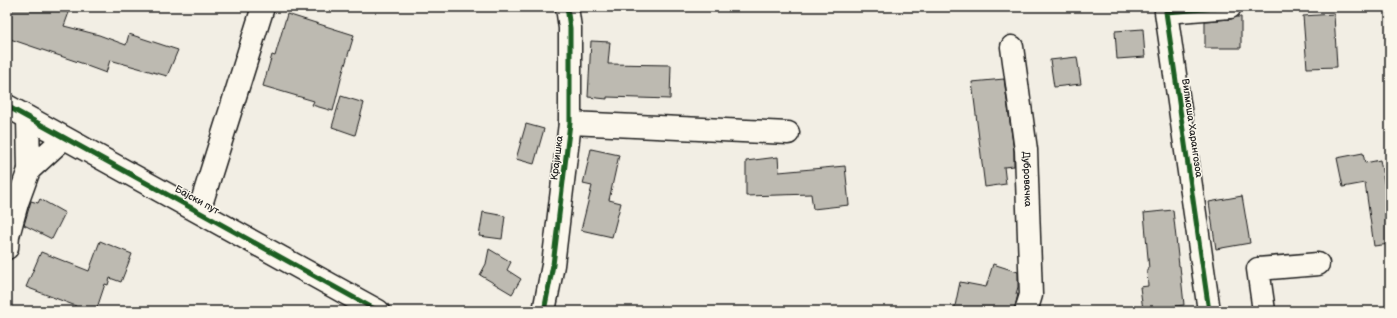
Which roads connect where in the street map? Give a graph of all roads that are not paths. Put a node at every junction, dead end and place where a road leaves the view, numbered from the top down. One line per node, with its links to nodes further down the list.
1 (263, 7): 11 (street, Бајски пут)
2 (566, 7): 7 (street, Крајишка)
3 (1230, 7): 17 (street, Вилмоша Харангозоа)
4 (1012, 47): 16 (street, Дубровачка)
5 (7, 106): 6 (street, Бајски пут)
6 (28, 118): 9 (street, Бајски пут); 10 (street)
7 (570, 123): 8 (street, Крајишка); 15 (street, Крајишка)
8 (788, 133)
9 (64, 138): 10 (street); 11 (street, Бајски пут)
10 (29, 170): 12 (street)
11 (199, 211): 14 (street, Бајски пут)
12 (7, 248)
13 (1318, 264): 18 (street)
14 (378, 311)
15 (544, 311)
16 (1026, 311)
17 (1209, 311)
18 (1264, 311)

